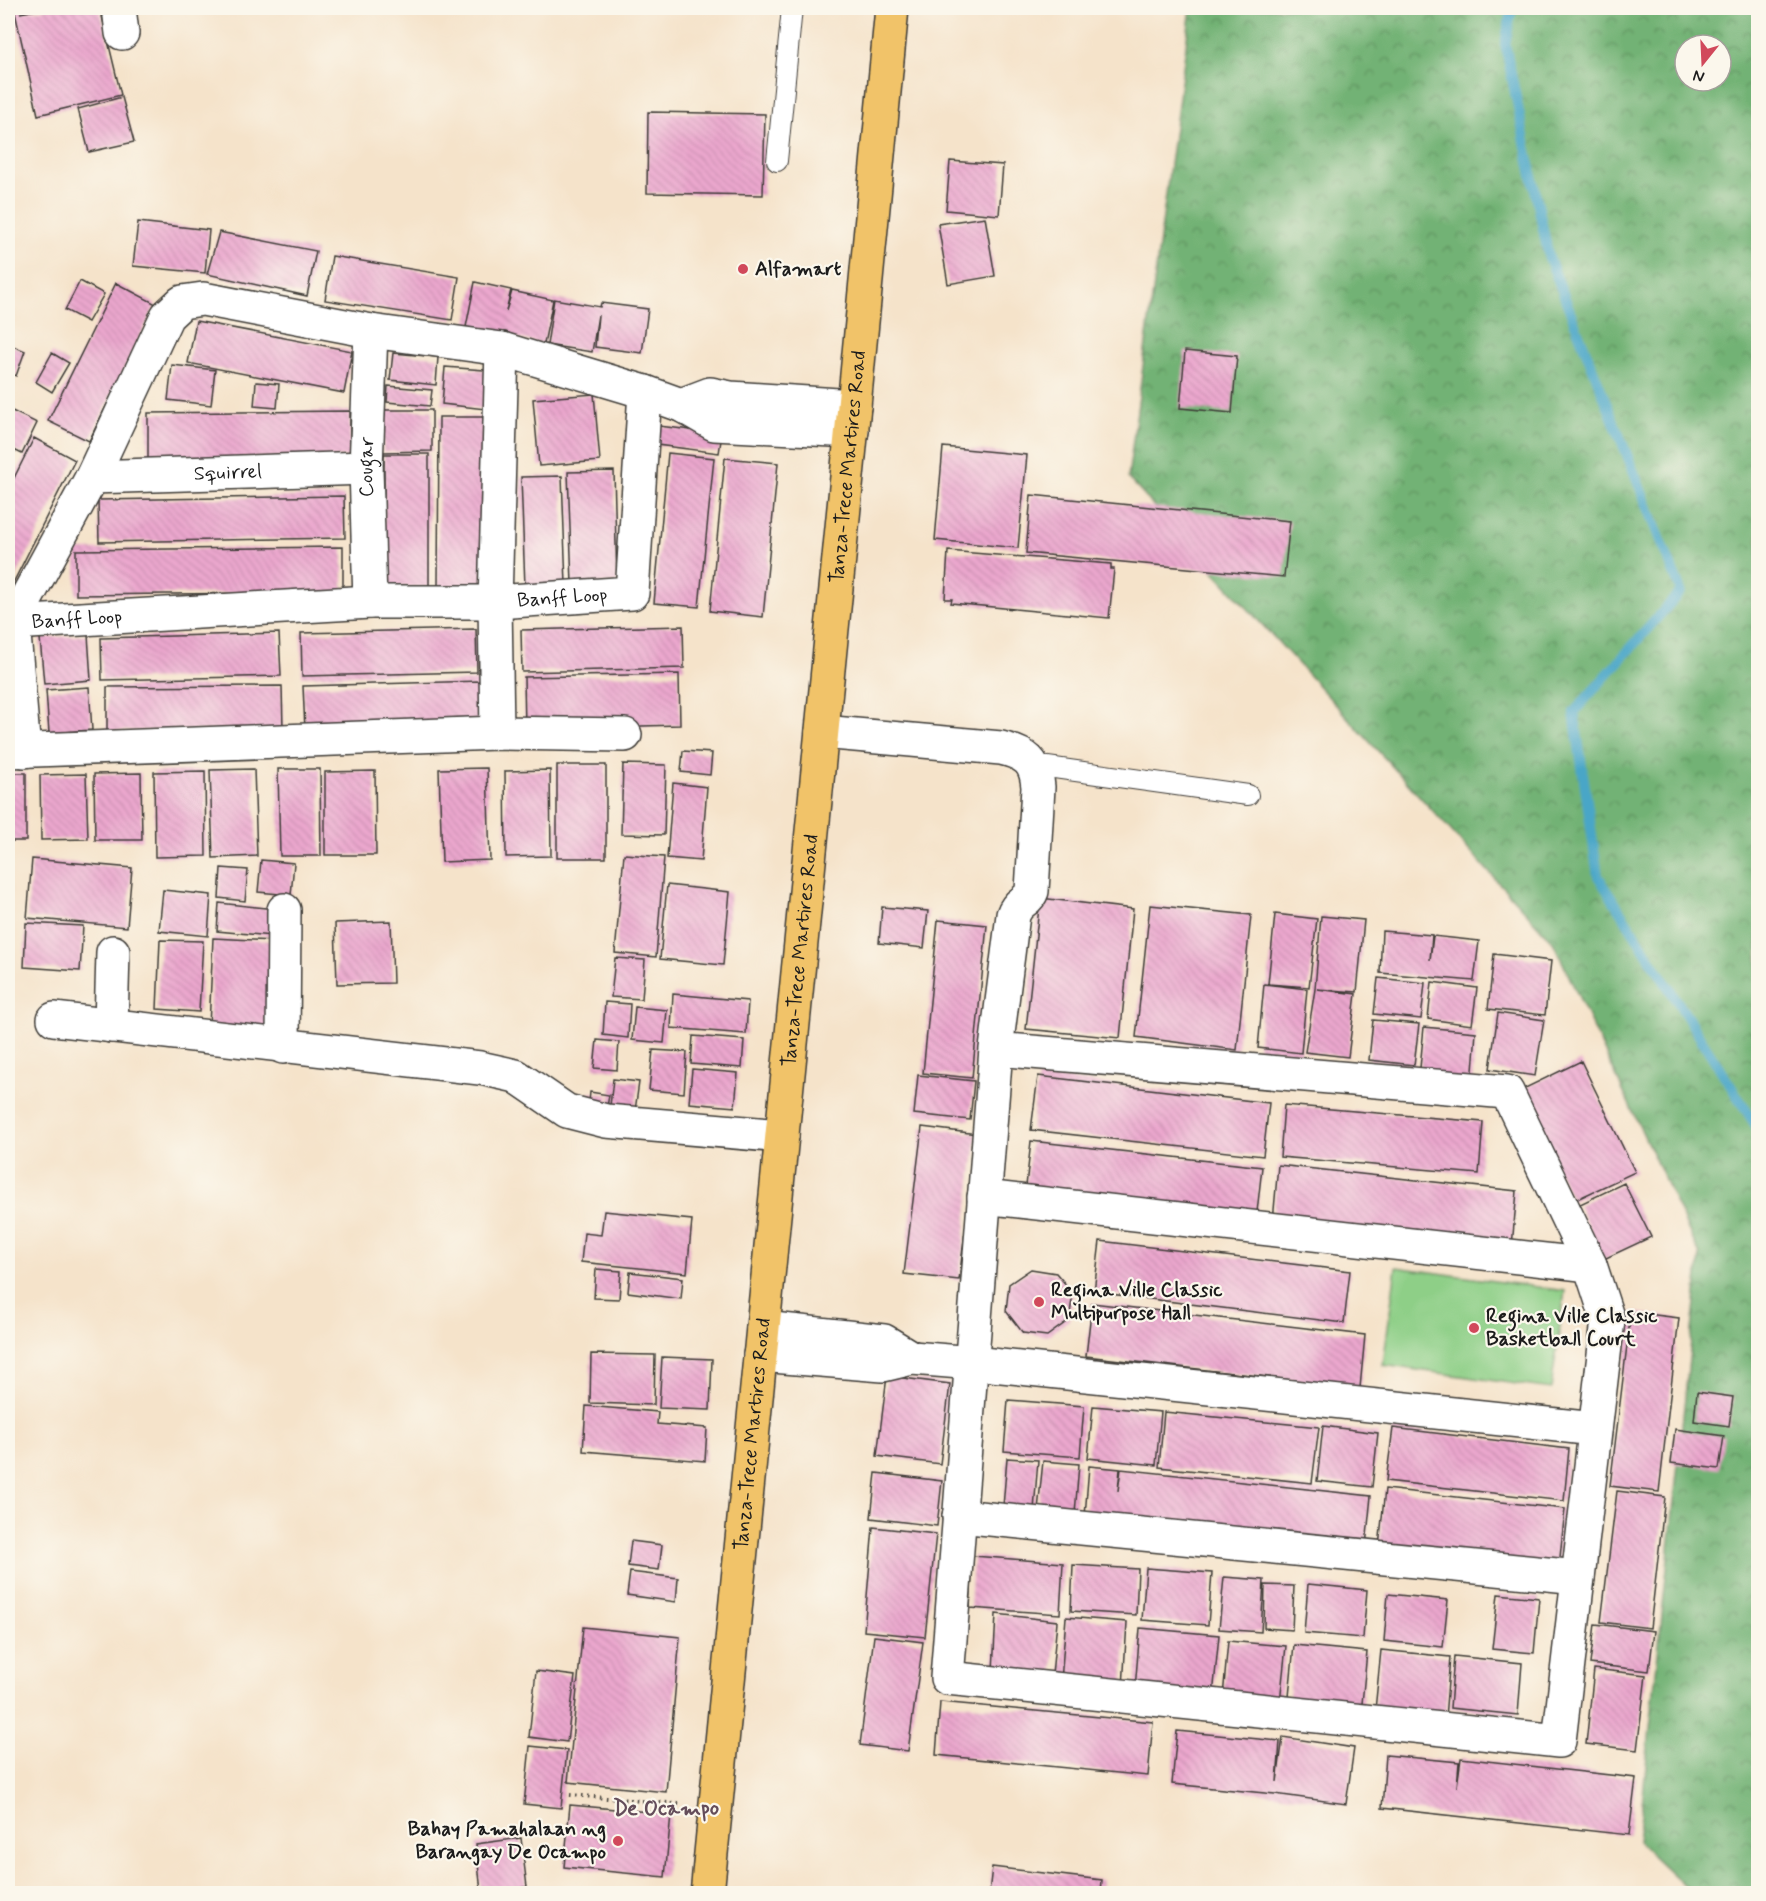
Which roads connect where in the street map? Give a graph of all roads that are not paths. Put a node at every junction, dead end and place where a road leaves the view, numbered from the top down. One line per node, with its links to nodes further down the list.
1 (792, 8): 3 (lane)
2 (892, 8): 7 (main road, Tanza-Trece Martires Road)
3 (777, 161)
4 (370, 331): 5 (street, Banff Loop); 8 (street, Cougar); 9 (street, Banff Loop)
5 (502, 349): 6 (street, Banff Loop); 11 (street)
6 (645, 392): 7 (street, Banff Loop); 11 (street, Banff Loop)
7 (853, 419): 13 (main road, Tanza-Trece Martires Road)
8 (366, 468): 9 (street, Squirrel); 10 (street, Cougar)
9 (92, 477): 12 (street, Banff Loop)
10 (370, 602): 11 (street, Banff Loop); 12 (street, Banff Loop)
11 (495, 602): 14 (street)
12 (13, 623): 16 (street)
13 (822, 732): 17 (street); 25 (main road, Tanza-Trece Martires Road)
14 (497, 733): 15 (street); 16 (street)
15 (625, 735)
16 (16, 751)
17 (1033, 765): 18 (lane); 24 (street)
18 (1248, 795)
19 (284, 910): 23 (street)
20 (113, 952): 22 (street)
21 (54, 1019): 22 (street)
22 (111, 1026): 23 (street)
23 (283, 1047): 25 (street)
24 (996, 1049): 26 (street); 27 (street)
25 (782, 1136): 28 (main road, Tanza-Trece Martires Road)
26 (984, 1197): 27 (street); 29 (street)
27 (1590, 1265): 30 (street)
28 (761, 1342): 29 (street); 33 (main road, Tanza-Trece Martires Road)
29 (973, 1363): 30 (street); 31 (street)
30 (1595, 1429): 32 (street)
31 (959, 1516): 32 (street); 32 (street)
32 (1578, 1577)
33 (707, 1893)

